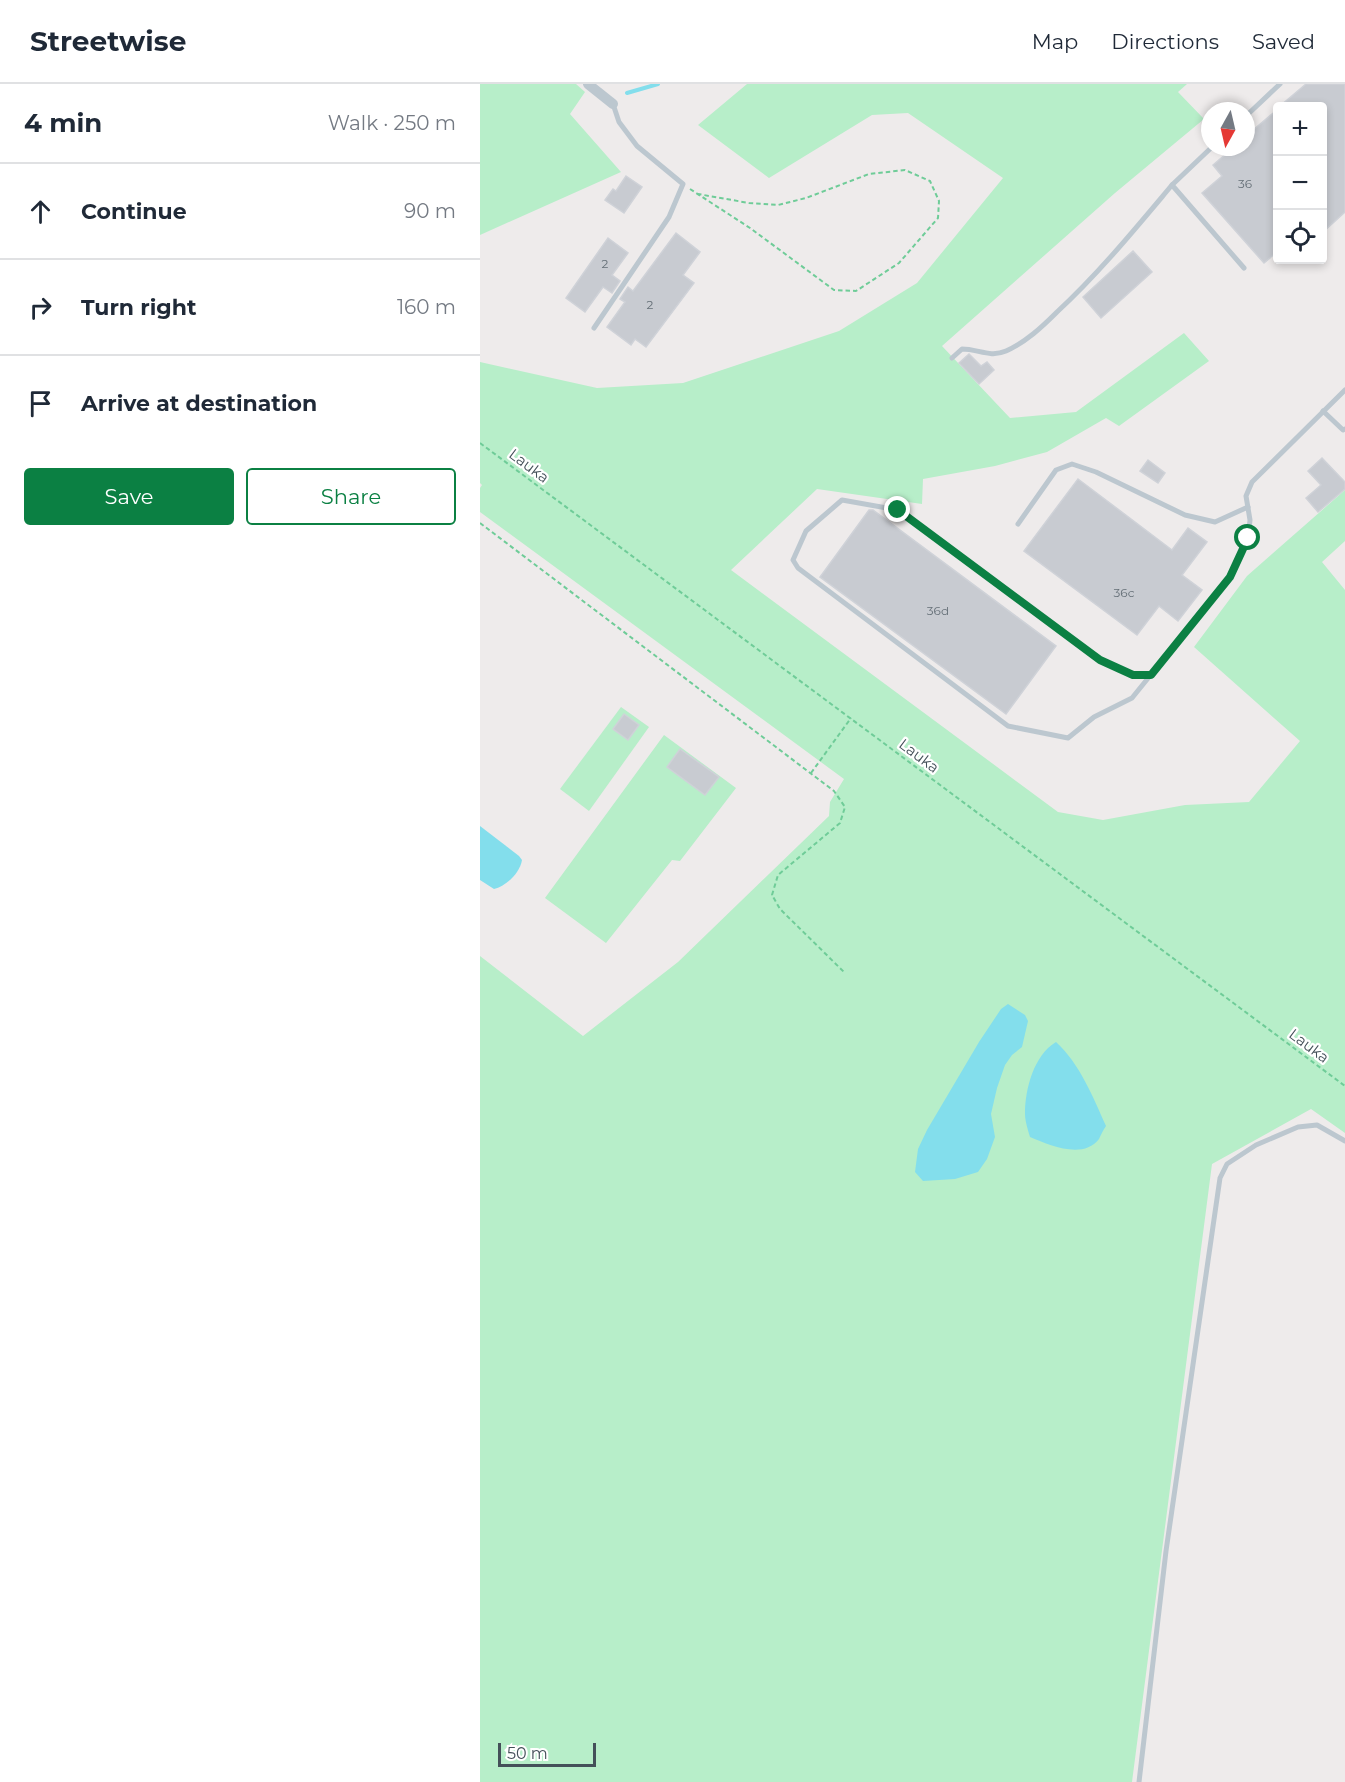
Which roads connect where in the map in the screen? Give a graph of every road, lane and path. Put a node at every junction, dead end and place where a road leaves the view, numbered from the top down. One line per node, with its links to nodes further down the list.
1 (588, 84): 3 (street)
2 (1280, 84): 4 (lane)
3 (613, 104): 6 (lane)
4 (1255, 108)
5 (1203, 156): 7 (lane)
6 (683, 184): 8 (path); 10 (lane)
7 (1172, 185): 9 (lane); 11 (lane)
8 (698, 194): 8 (path)
9 (1244, 268)
10 (594, 328)
11 (952, 358)
12 (1345, 390): 13 (lane)
13 (1323, 411): 14 (lane); 16 (lane)
14 (1345, 429)
15 (480, 443): 20 (path, Lauka)
16 (1248, 507): 18 (lane); 19 (lane)
17 (480, 523): 21 (path)
18 (1018, 524)
19 (1151, 675): 19 (lane)
20 (850, 718): 21 (path); 23 (path, Lauka)
21 (811, 773): 22 (path)
22 (845, 973)
23 (1345, 1086)
24 (1345, 1141): 25 (lane)
25 (1138, 1782)

